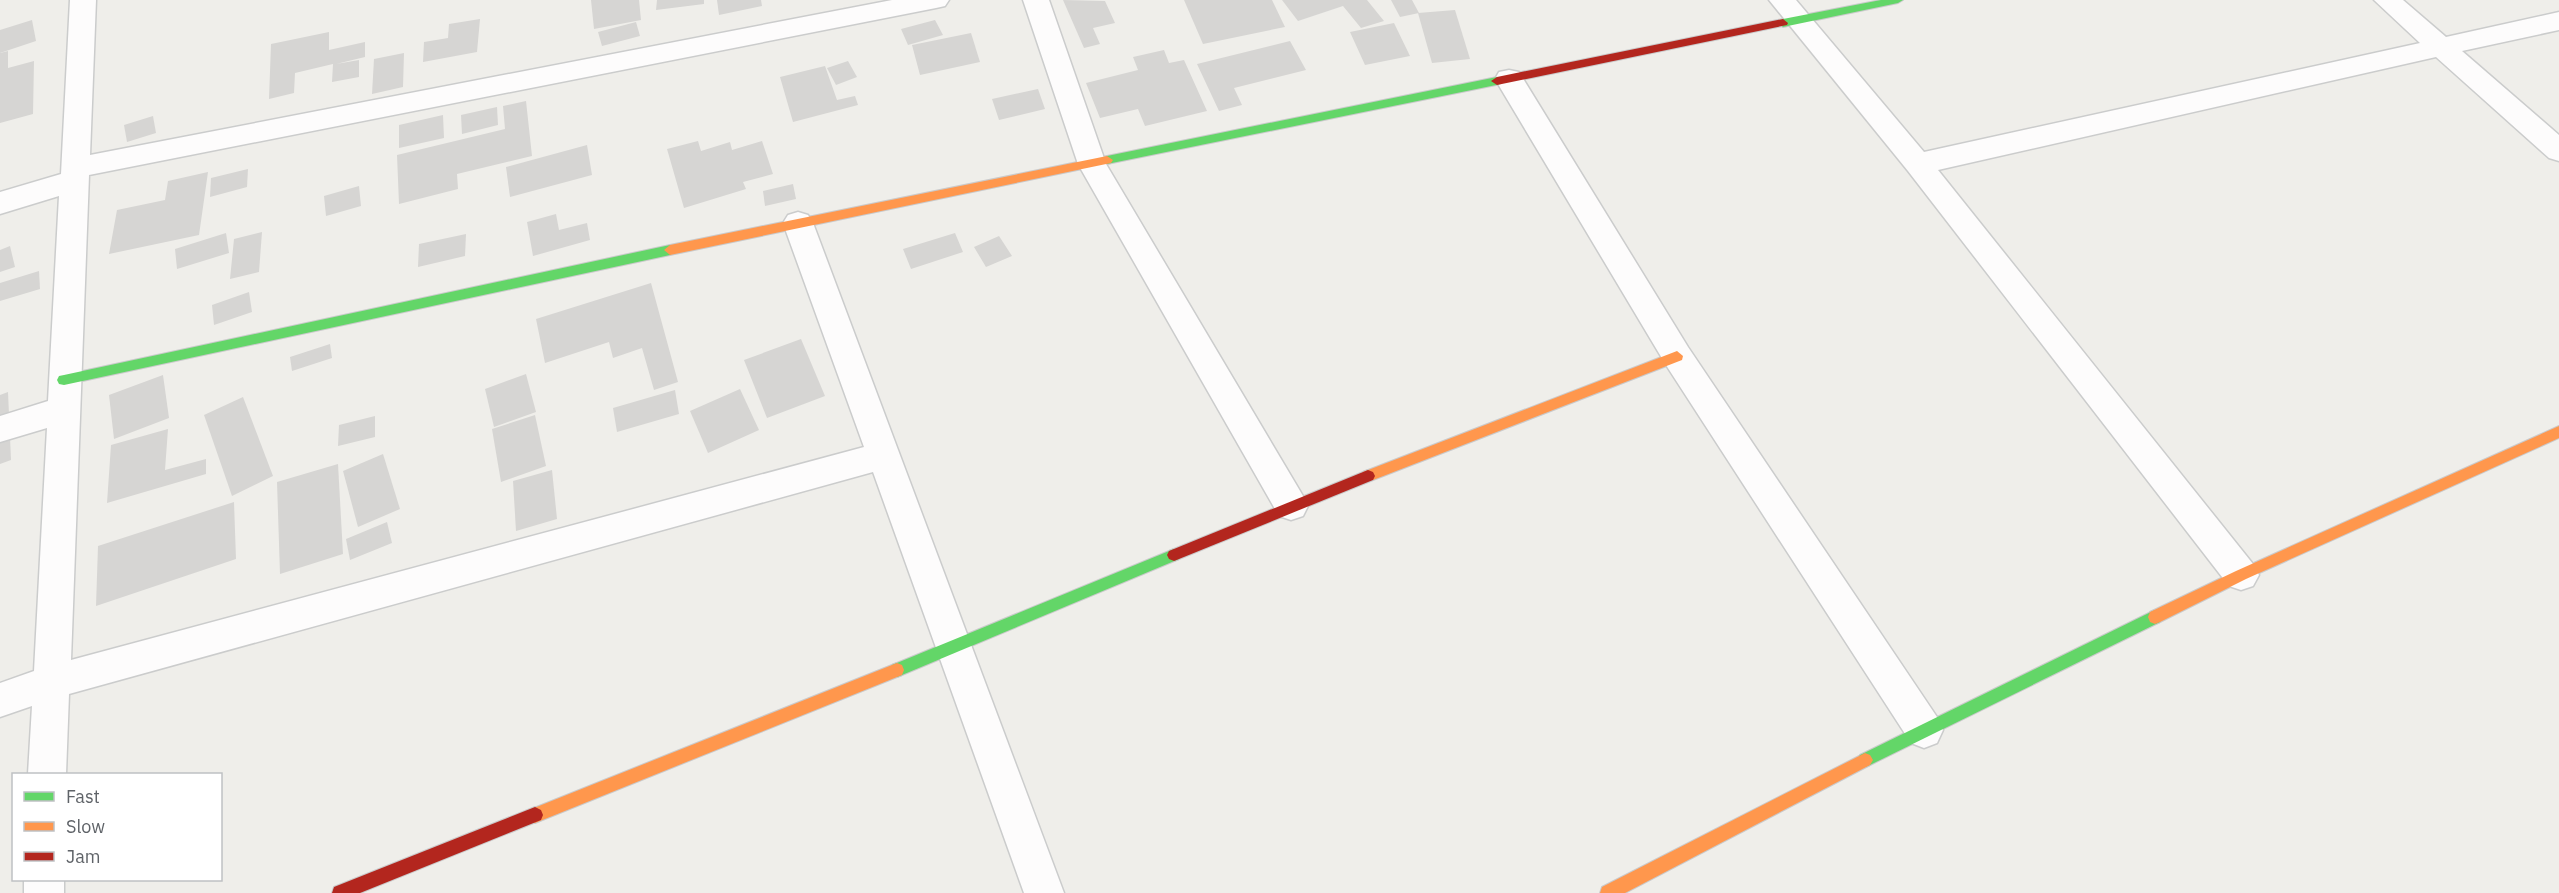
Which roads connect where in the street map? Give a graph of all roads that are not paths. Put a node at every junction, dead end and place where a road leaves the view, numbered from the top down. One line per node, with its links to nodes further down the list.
1 (82, 0): 13 (street)
2 (936, 0): 13 (street)
3 (1036, 0): 11 (street)
4 (1898, 0): 6 (street)
5 (2387, 0): 8 (street)
6 (1790, 10): 9 (street); 12 (street)
7 (2559, 21): 8 (street)
8 (2439, 47): 10 (street); 12 (street)
9 (1509, 79): 11 (street); 16 (street)
10 (2559, 151)
11 (1092, 164): 15 (street); 21 (street)
12 (1918, 164): 22 (street)
13 (74, 175): 14 (street); 17 (street)
14 (0, 203)
15 (798, 223): 17 (street); 20 (street)
16 (1677, 356): 21 (street); 26 (street)
17 (63, 395): 18 (street); 24 (street)
18 (0, 429)
19 (2559, 432): 22 (street)
20 (884, 455): 23 (street); 24 (street)
21 (1291, 506): 23 (street)
22 (2241, 574): 26 (street)
23 (955, 647): 28 (street); 29 (street)
24 (50, 682): 25 (street); 27 (street)
25 (0, 700)
26 (1924, 730): 30 (street)
27 (47, 773)
28 (339, 893)
29 (1044, 893)
30 (1608, 893)

